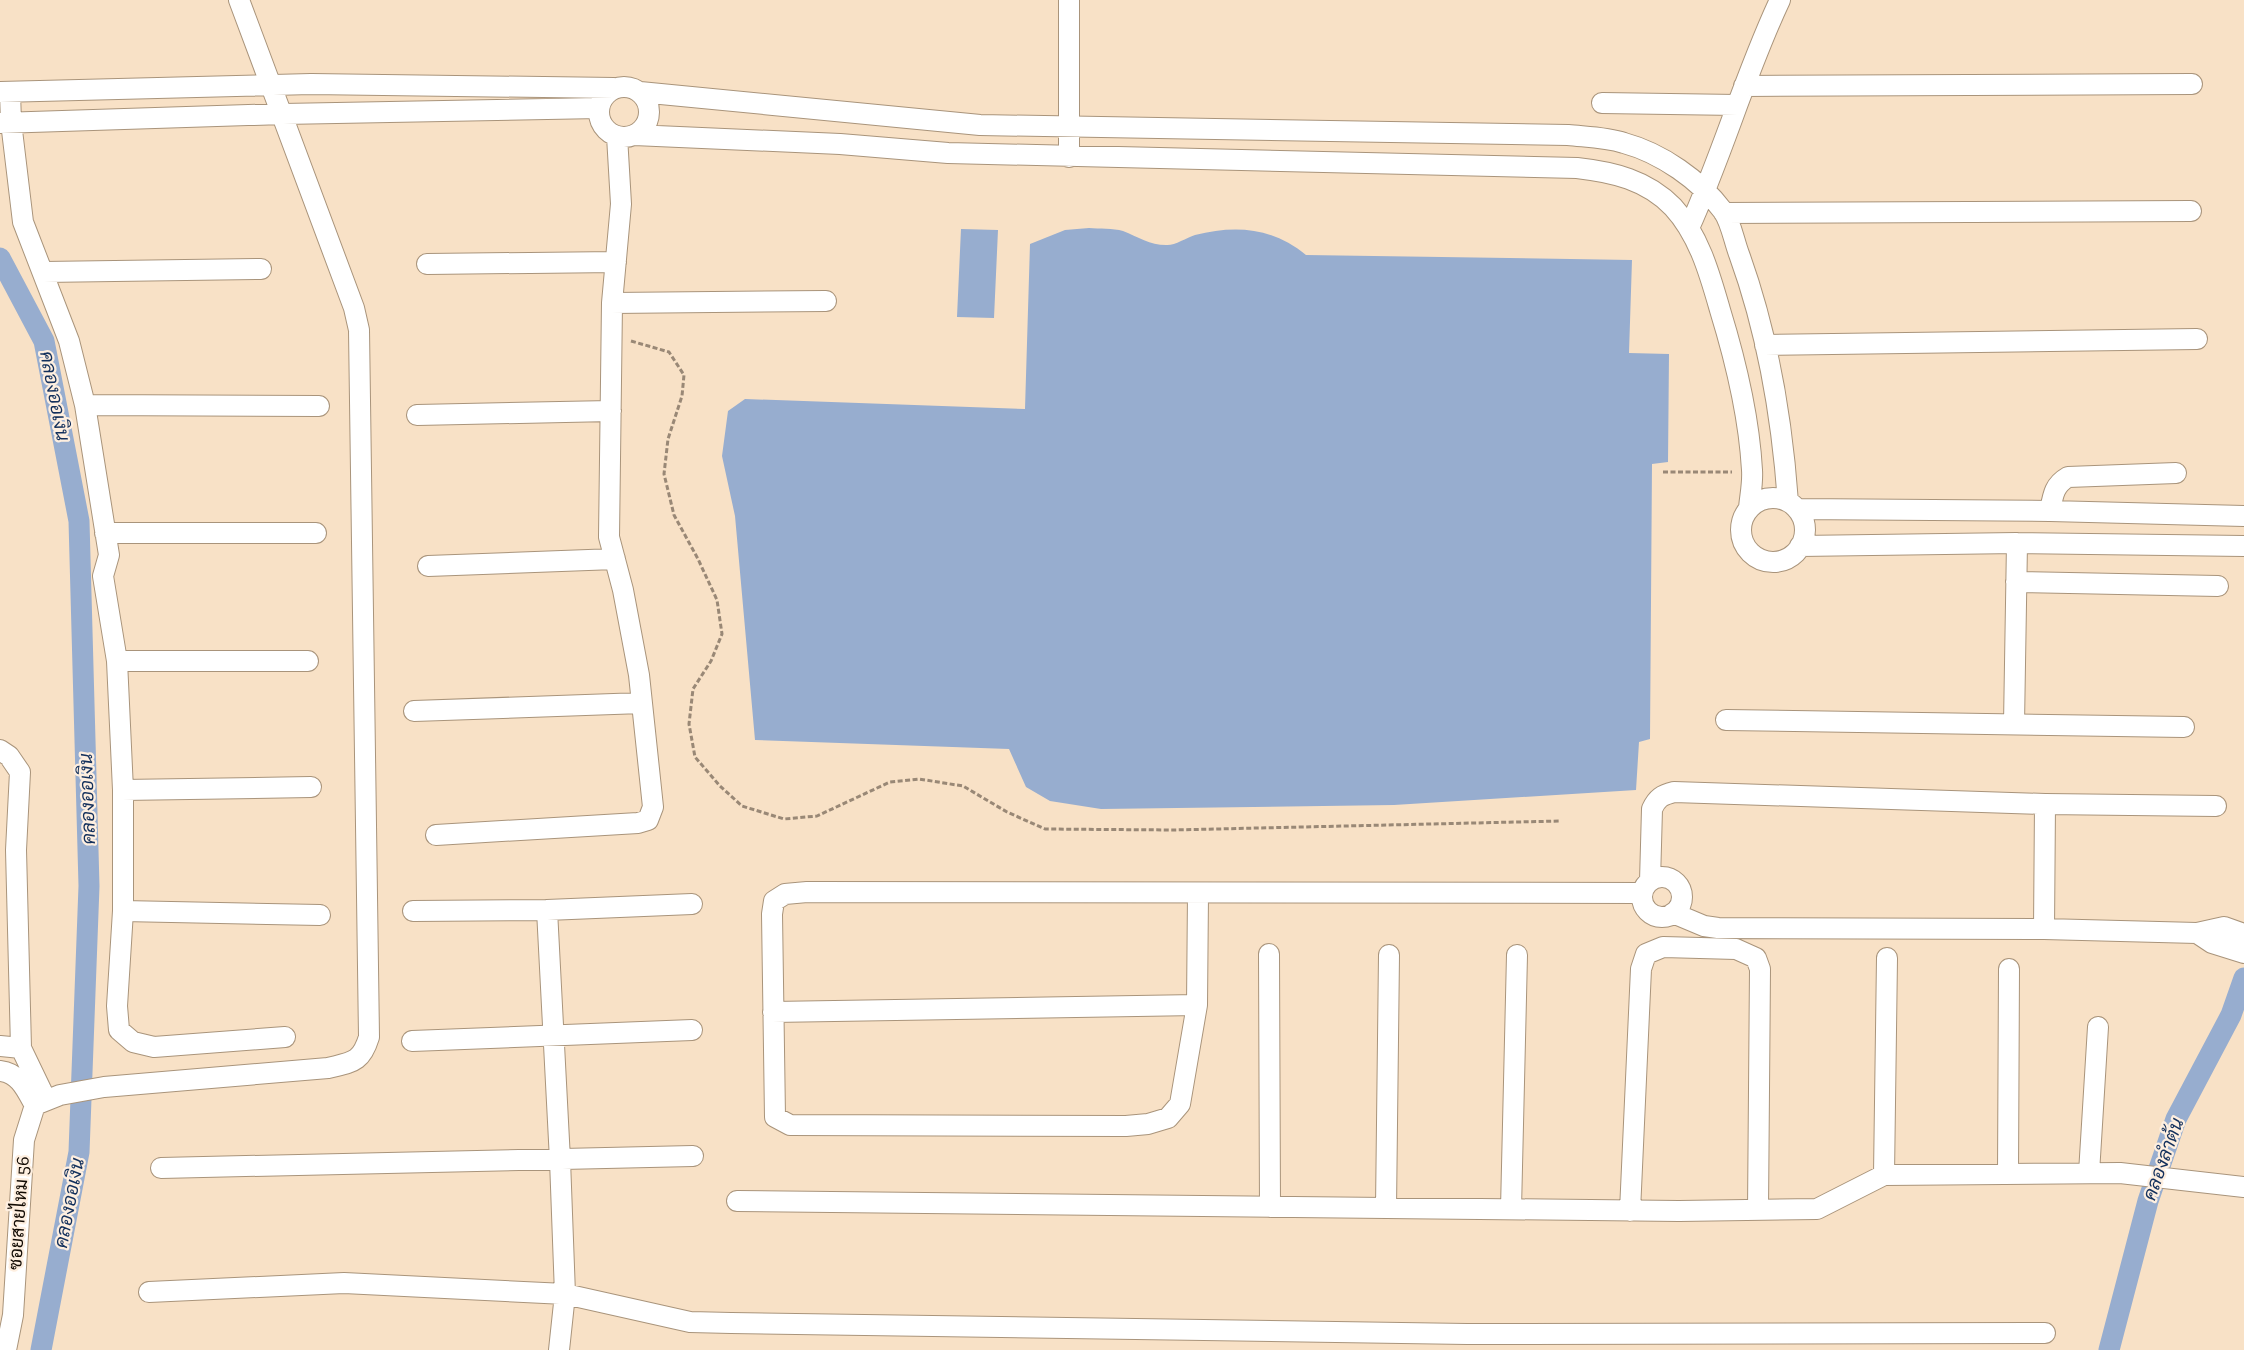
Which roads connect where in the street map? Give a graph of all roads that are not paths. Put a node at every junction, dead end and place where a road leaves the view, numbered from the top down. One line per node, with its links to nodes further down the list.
1 (239, 0): 4 (street)
2 (1069, 0): 14 (street)
3 (1780, 0): 9 (street)
4 (271, 84): 6 (street); 7 (street); 12 (street)
5 (2192, 84): 9 (street)
6 (614, 88): 8 (street); 11 (street)
7 (5, 92): 13 (street)
8 (640, 92): 14 (street); 16 (street)
9 (1741, 96): 10 (street); 19 (street)
10 (1602, 103)
11 (599, 108): 12 (street); 16 (street)
12 (283, 114): 13 (street); 91 (street)
13 (5, 122): 26 (street)
14 (1068, 128): 15 (street); 17 (street)
15 (1356, 132): 18 (street); 19 (street)
16 (625, 136): 17 (street); 23 (street)
17 (1069, 158): 18 (street)
18 (1355, 163): 22 (street)
19 (1705, 191): 21 (street); 22 (street)
20 (2191, 211): 21 (street)
21 (1724, 213): 30 (street)
22 (1689, 228): 37 (street)
23 (616, 262): 24 (street); 28 (street)
24 (427, 264)
25 (261, 269): 26 (street)
26 (44, 272): 31 (street)
27 (826, 301): 28 (street)
28 (612, 303): 33 (street)
29 (2198, 339): 30 (street)
30 (1765, 345): 36 (street)
31 (85, 405): 32 (street); 41 (street)
32 (319, 406)
33 (611, 411): 34 (street); 47 (street)
34 (417, 415)
35 (2176, 473): 38 (street)
36 (1792, 506): 37 (street); 38 (street); 45 (street)
37 (1749, 508): 45 (street)
38 (2050, 511): 39 (street)
39 (2140, 513): 40 (street); 44 (street)
40 (2244, 516)
41 (105, 533): 42 (street); 52 (street)
42 (316, 533)
43 (2018, 543): 44 (street); 45 (street); 49 (street)
44 (2141, 544): 46 (street)
45 (1800, 546)
46 (2244, 546)
47 (615, 559): 48 (street); 53 (street)
48 (428, 566)
49 (2016, 582): 50 (street); 56 (street)
50 (2218, 586)
51 (308, 660): 52 (street)
52 (117, 661): 60 (street)
53 (642, 703): 54 (street); 63 (street)
54 (414, 710)
55 (1726, 720): 56 (street)
56 (2014, 724): 57 (street)
57 (2184, 727)
58 (0, 750): 89 (street)
59 (312, 787): 60 (street)
60 (123, 790): 68 (street)
61 (2045, 804): 62 (street); 64 (street); 72 (street)
62 (2216, 806)
63 (436, 835)
64 (1646, 887): 65 (street); 70 (street); 70 (street)
65 (1198, 894): 81 (street); 82 (street)
66 (692, 904): 67 (street)
67 (547, 910): 69 (street); 85 (street)
68 (124, 911): 71 (street); 86 (street)
69 (413, 911)
70 (1673, 913): 72 (street)
71 (320, 915)
72 (2044, 929): 74 (street)
73 (2244, 934): 74 (street)
74 (2204, 938): 75 (street)
75 (2244, 953)
76 (1269, 954): 100 (street)
77 (1389, 956): 101 (street)
78 (1517, 956): 102 (street)
79 (1887, 958): 97 (street)
80 (2009, 969): 96 (street)
81 (1196, 1005): 82 (street); 82 (street)
82 (773, 1012)
83 (2098, 1027): 95 (street)
84 (692, 1030): 85 (street)
85 (554, 1034): 87 (street); 93 (street)
86 (285, 1037)
87 (412, 1041)
88 (0, 1046): 89 (street)
89 (21, 1048): 91 (street)
90 (0, 1071): 91 (street)
91 (47, 1100): 107 (street, ซอยสายไหม 56)
92 (693, 1156): 93 (street)
93 (560, 1160): 94 (street); 106 (street)
94 (161, 1168)
95 (2089, 1172): 96 (street); 98 (street)
96 (2008, 1173): 97 (street)
97 (1884, 1175): 103 (street)
98 (2244, 1187)
99 (737, 1201): 100 (street)
100 (1270, 1207): 101 (street)
101 (1386, 1208): 102 (street)
102 (1511, 1209): 104 (street)
103 (1758, 1210): 104 (street); 104 (street)
104 (1630, 1211)
105 (149, 1292): 106 (street)
106 (565, 1294): 109 (street); 111 (street)
107 (6, 1314): 110 (street, ซอยสายไหม 56)
108 (2046, 1333): 109 (street)
109 (1467, 1342)
110 (6, 1350)
111 (559, 1350)

